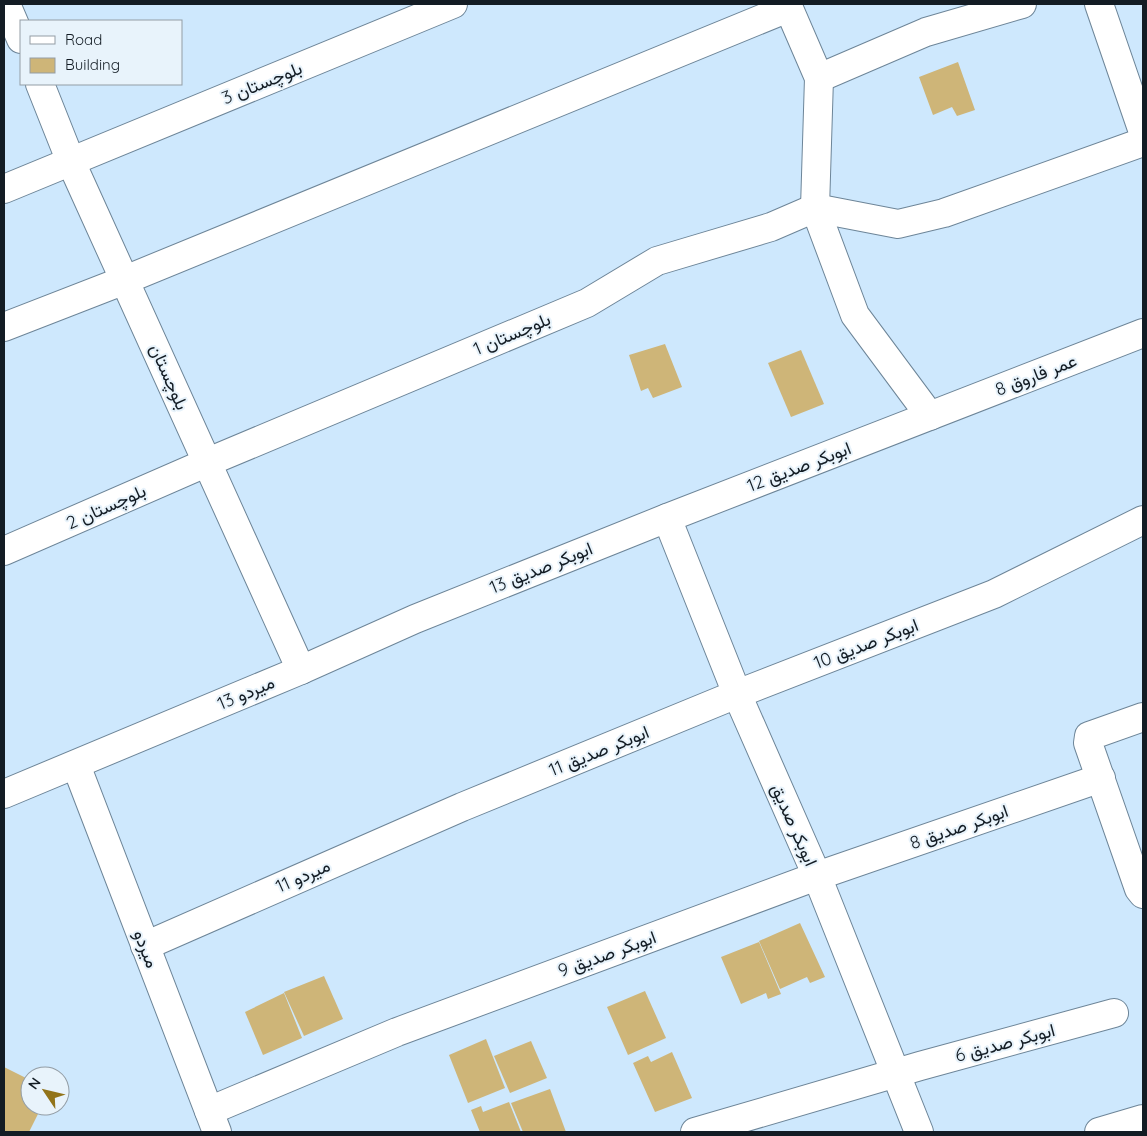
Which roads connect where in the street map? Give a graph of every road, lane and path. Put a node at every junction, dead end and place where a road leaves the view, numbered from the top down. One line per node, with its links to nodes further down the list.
1 (6, 4): 6 (street)
2 (453, 4): 11 (street, بلوچستان 3)
3 (1022, 4): 7 (street)
4 (1099, 4): 9 (street)
5 (787, 6): 7 (street); 14 (street)
6 (20, 37)
7 (819, 78): 13 (street)
8 (40, 85): 11 (street, بلوچستان)
9 (1143, 132)
10 (1143, 142): 13 (street)
11 (71, 162): 12 (street, بلوچستان 3); 14 (street, بلوچستان)
12 (4, 189)
13 (815, 208): 17 (street); 18 (street, بلوچستان 1)
14 (125, 280): 15 (street); 18 (street, بلوچستان)
15 (4, 327)
16 (1143, 333): 17 (street, عمر فاروق 8)
17 (930, 416): 19 (street, ابوبکر صدیق 12)
18 (208, 462): 21 (street, بلوچستان 2); 23 (street, بلوچستان)
19 (667, 518): 22 (street, ابوبکر صدیق 13); 24 (street, ابوبکر صدیق)
20 (1143, 520): 24 (street, ابوبکر صدیق 10)
21 (4, 552)
22 (415, 619): 23 (street, میردو 13)
23 (301, 670): 26 (street, میردو 13)
24 (737, 694): 29 (street, ابوبکر صدیق 11); 30 (street, ابوبکر صدیق)
25 (1143, 717): 27 (street)
26 (76, 765): 28 (street, میردو 13); 32 (street, میردو)
27 (1101, 778): 30 (street, ابوبکر صدیق 8); 31 (street)
28 (4, 794)
29 (462, 807): 32 (street, میردو 11)
30 (817, 876): 34 (street, ابوبکر صدیق); 36 (street, ابوبکر صدیق 9)
31 (1143, 894)
32 (145, 946): 36 (street, میردو)
33 (1114, 1013): 34 (street, ابوبکر صدیق 6)
34 (896, 1073): 37 (street, ابوبکر صدیق 6); 38 (street, ابوبکر صدیق)
35 (1143, 1119): 39 (street)
36 (213, 1122)
37 (695, 1132)
38 (919, 1132)
39 (1099, 1132)

